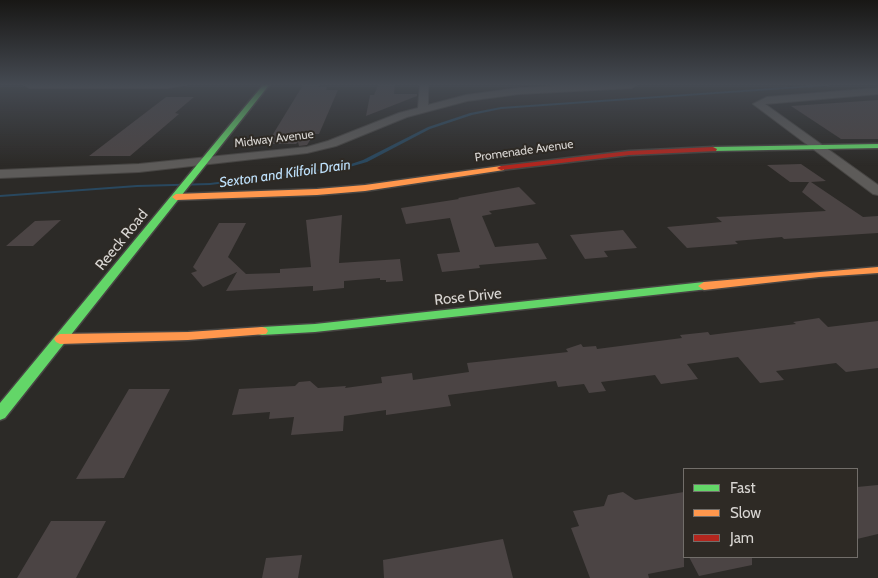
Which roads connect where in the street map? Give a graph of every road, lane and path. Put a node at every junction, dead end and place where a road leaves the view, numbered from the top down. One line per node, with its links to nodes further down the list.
1 (244, 112): 6 (street, Reeck Road)
2 (415, 112): 6 (street, Midway Avenue)
3 (766, 112): 4 (street)
4 (815, 146): 5 (street, Promenade Avenue); 8 (street); 9 (street, Promenade Avenue)
5 (878, 146)
6 (204, 161): 7 (street, Midway Avenue); 9 (street, Reeck Road)
7 (0, 174)
8 (878, 191)
9 (177, 195): 11 (street, Reeck Road)
10 (878, 270): 11 (street, Rose Drive)
11 (60, 339): 12 (street, Reeck Road)
12 (0, 414)

